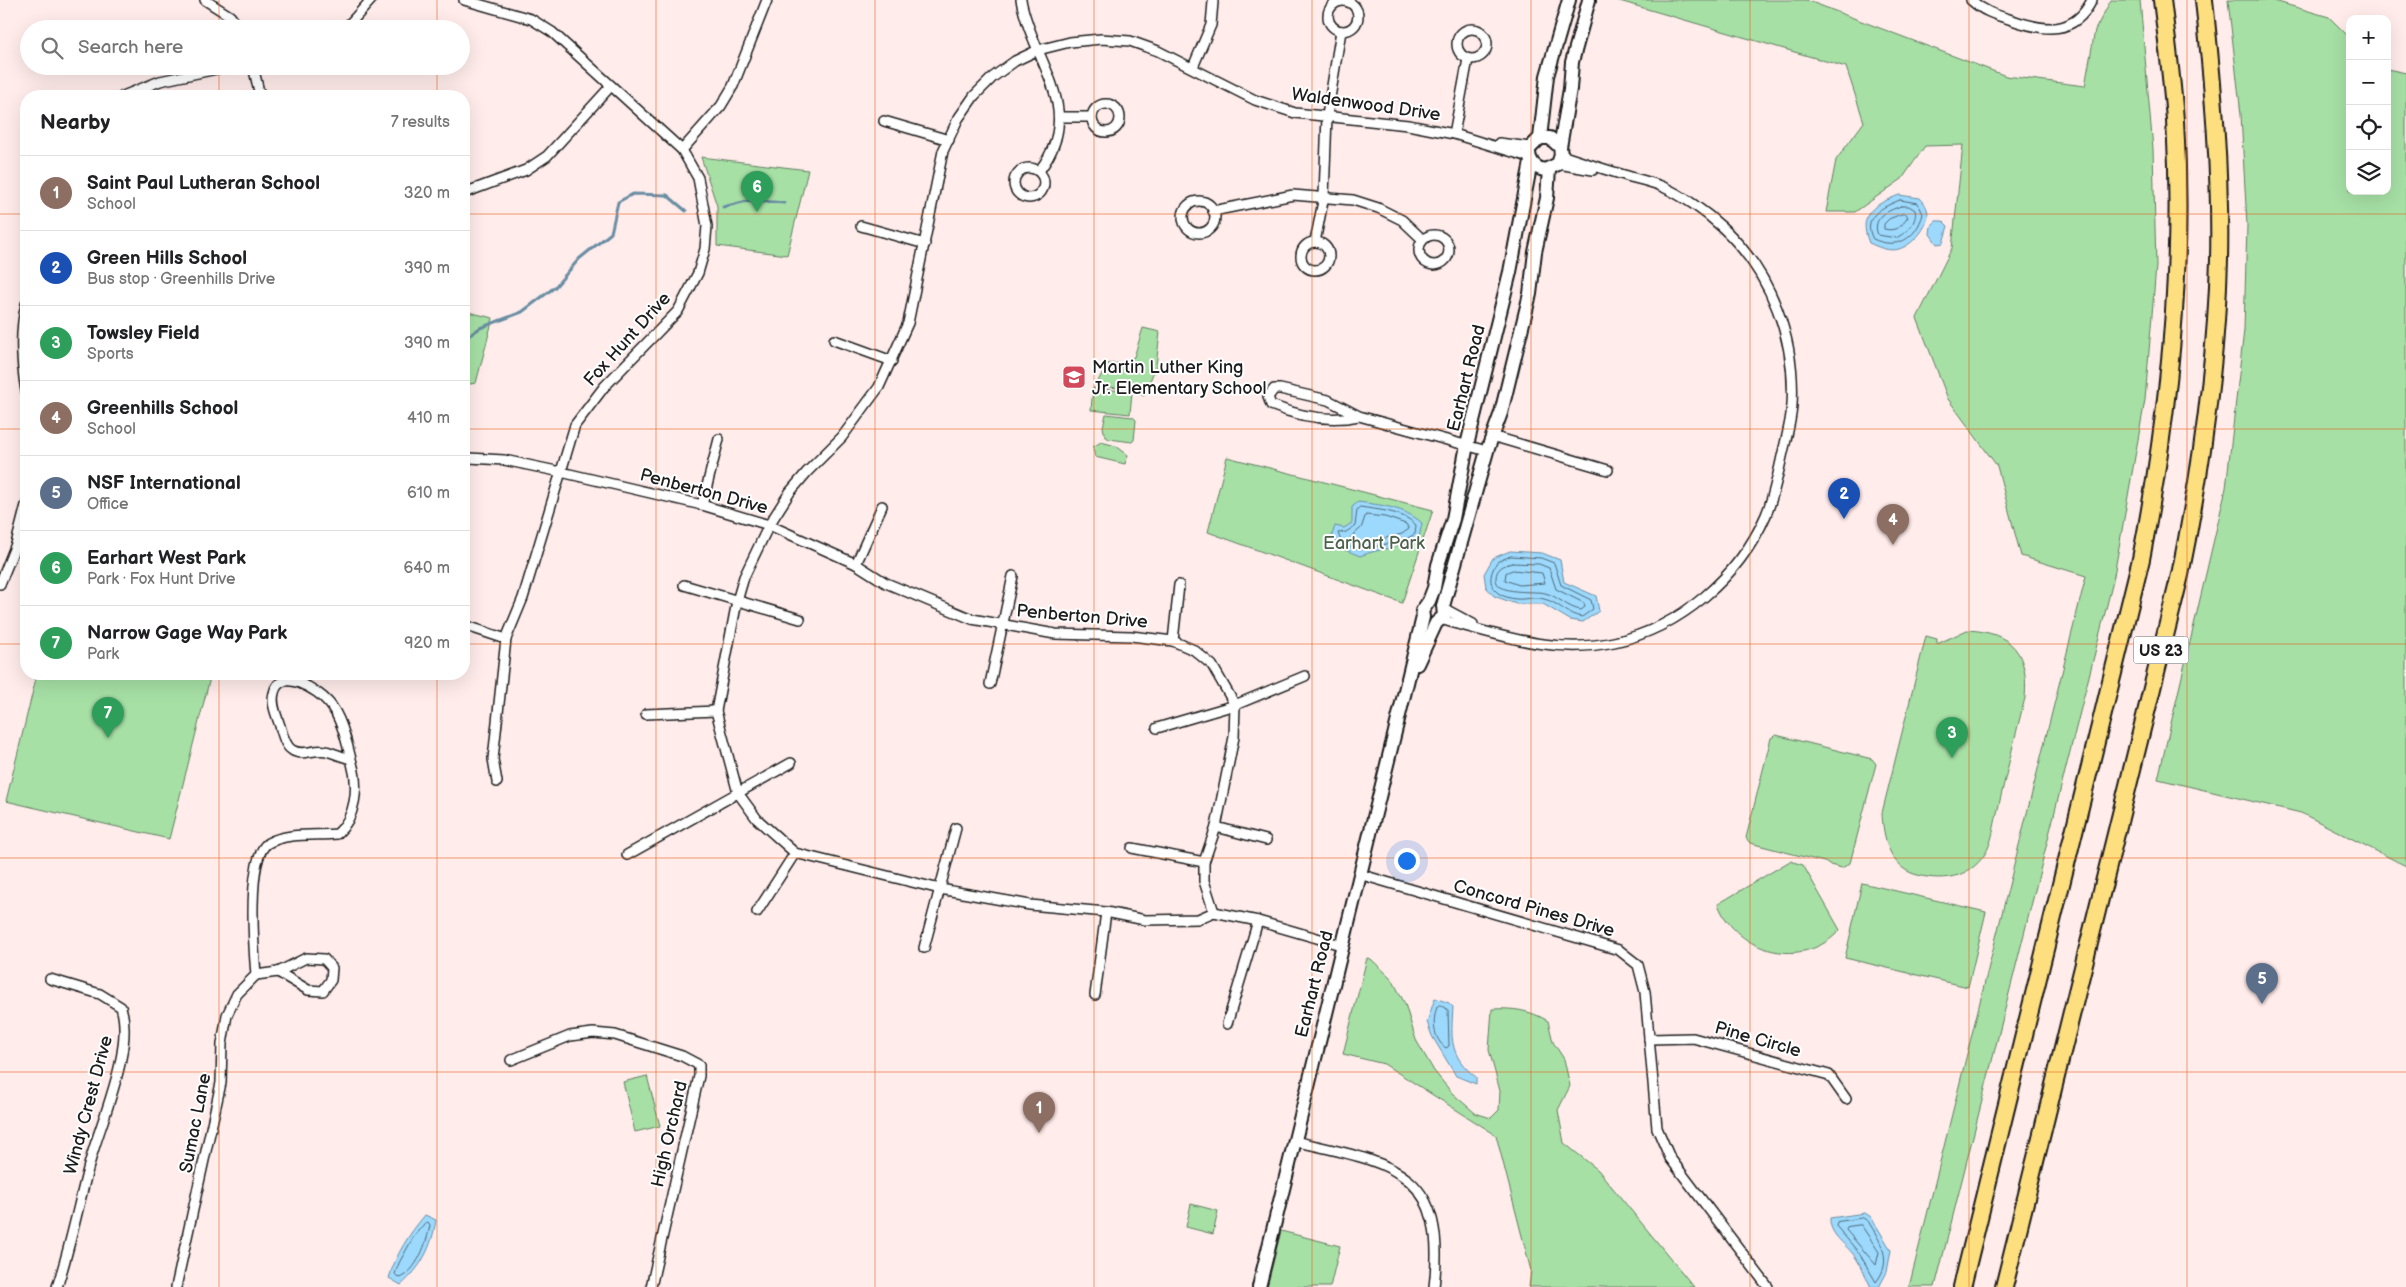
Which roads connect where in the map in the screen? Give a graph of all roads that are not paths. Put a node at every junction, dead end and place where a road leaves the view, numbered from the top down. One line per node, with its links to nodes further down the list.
1 (206, 0): 13 (street)
2 (371, 0): 14 (street)
3 (464, 0): 21 (street, Fox Hunt Drive)
4 (767, 0): 30 (street)
5 (1021, 0): 16 (street)
6 (1569, 0): 31 (street, Earhart Road)
7 (1589, 0): 32 (street, Earhart Road)
8 (1971, 0): 9 (street)
9 (2092, 0)
10 (2162, 0): 110 (highway, US 23)
11 (2204, 0): 111 (highway, US 23)
12 (1214, 1): 18 (street)
13 (233, 20)
14 (353, 20)
15 (1341, 31): 24 (street)
16 (1038, 50): 18 (street, Waldenwood Drive); 25 (street); 29 (street, Waldenwood Drive)
17 (1468, 59): 28 (street, Waldenwood Drive)
18 (1193, 67): 24 (street, Waldenwood Drive)
19 (185, 75): 22 (street)
20 (255, 75): 23 (street)
21 (611, 86): 30 (street, Fox Hunt Drive); 34 (street)
22 (137, 90)
23 (259, 90)
24 (1327, 116): 28 (street, Waldenwood Drive); 35 (street)
25 (1060, 117): 26 (street); 33 (street)
26 (1092, 117)
27 (884, 121): 29 (street)
28 (1454, 134): 31 (street, Waldenwood Drive)
29 (949, 140): 40 (street, Waldenwood Drive)
30 (682, 150): 50 (street, Fox Hunt Drive)
31 (1533, 151): 32 (street); 32 (street); 46 (street, Earhart Road)
32 (1557, 159): 44 (street, Earhart Road); 62 (street)
33 (1039, 171)
34 (470, 191)
35 (1324, 196): 36 (street); 38 (street); 39 (street)
36 (1213, 211)
37 (861, 226): 40 (street)
38 (1422, 239)
39 (1315, 242)
40 (925, 244): 42 (street, Waldenwood Drive)
41 (834, 340): 42 (street)
42 (892, 361): 53 (street, Waldenwood Drive)
43 (1359, 416): 43 (street); 46 (street)
44 (1492, 436): 47 (street, Earhart Road); 49 (street)
45 (719, 439): 51 (street)
46 (1467, 445): 47 (street); 61 (street, Earhart Road)
47 (1488, 451): 62 (street, Earhart Road)
48 (470, 458): 50 (street, Penberton Drive)
49 (1608, 470)
50 (562, 472): 51 (street, Penberton Drive); 67 (street, Fox Hunt Drive)
51 (702, 505): 53 (street, Penberton Drive)
52 (882, 506): 55 (street)
53 (769, 525): 55 (street, Penberton Drive); 60 (street, Waldenwood Drive)
54 (20, 528): 57 (street)
55 (856, 564): 65 (street, Penberton Drive)
56 (1013, 576): 65 (street)
57 (0, 584)
58 (684, 585): 60 (street)
59 (1179, 585): 68 (street)
60 (737, 601): 64 (street); 73 (street, Waldenwood Drive)
61 (1429, 601): 62 (street); 63 (street, Earhart Road)
62 (1442, 615): 63 (street); 71 (street, Earhart Road)
63 (1423, 618): 71 (street, Earhart Road)
64 (800, 619)
65 (1003, 626): 68 (street, Penberton Drive); 70 (street)
66 (470, 627): 67 (street)
67 (506, 639): 78 (street, Fox Hunt Drive)
68 (1173, 641): 72 (street, Penberton Drive)
69 (1305, 676): 72 (street)
70 (990, 684)
71 (1406, 691): 87 (street, Earhart Road)
72 (1235, 705): 75 (street); 80 (street)
73 (716, 711): 74 (street); 79 (street, Waldenwood Drive)
74 (646, 714)
75 (1157, 728)
76 (351, 759): 76 (street); 96 (street)
77 (791, 764): 79 (street)
78 (497, 782)
79 (738, 793): 84 (street, Waldenwood Drive); 85 (street)
80 (1216, 827): 82 (street); 86 (street)
81 (956, 828): 88 (street)
82 (1266, 840)
83 (1132, 848): 86 (street)
84 (794, 853): 88 (street); 89 (street)
85 (628, 855)
86 (1204, 862): 91 (street)
87 (1359, 874): 93 (street, Earhart Road); 100 (street, Concord Pines Drive)
88 (940, 889): 90 (street); 94 (street)
89 (757, 912)
90 (1106, 912): 91 (street); 98 (street)
91 (1214, 912): 92 (street)
92 (1258, 920): 93 (street); 99 (street)
93 (1342, 945): 103 (street, Earhart Road)
94 (924, 948)
95 (278, 972): 95 (street); 96 (street)
96 (256, 975): 105 (street, Sumac Lane)
97 (50, 979): 104 (street, Windy Crest Drive)
98 (1095, 995)
99 (1227, 1024)
100 (1649, 1039): 102 (street, Pine Circle); 109 (street, Concord Pines Drive)
101 (511, 1060): 106 (street, High Orchard)
102 (1846, 1098)
103 (1294, 1141): 107 (street, Earhart Road); 108 (street)
104 (57, 1287)
105 (176, 1287)
106 (651, 1287)
107 (1259, 1287)
108 (1434, 1287)
109 (1768, 1287)
110 (1962, 1287)
111 (2004, 1287)

